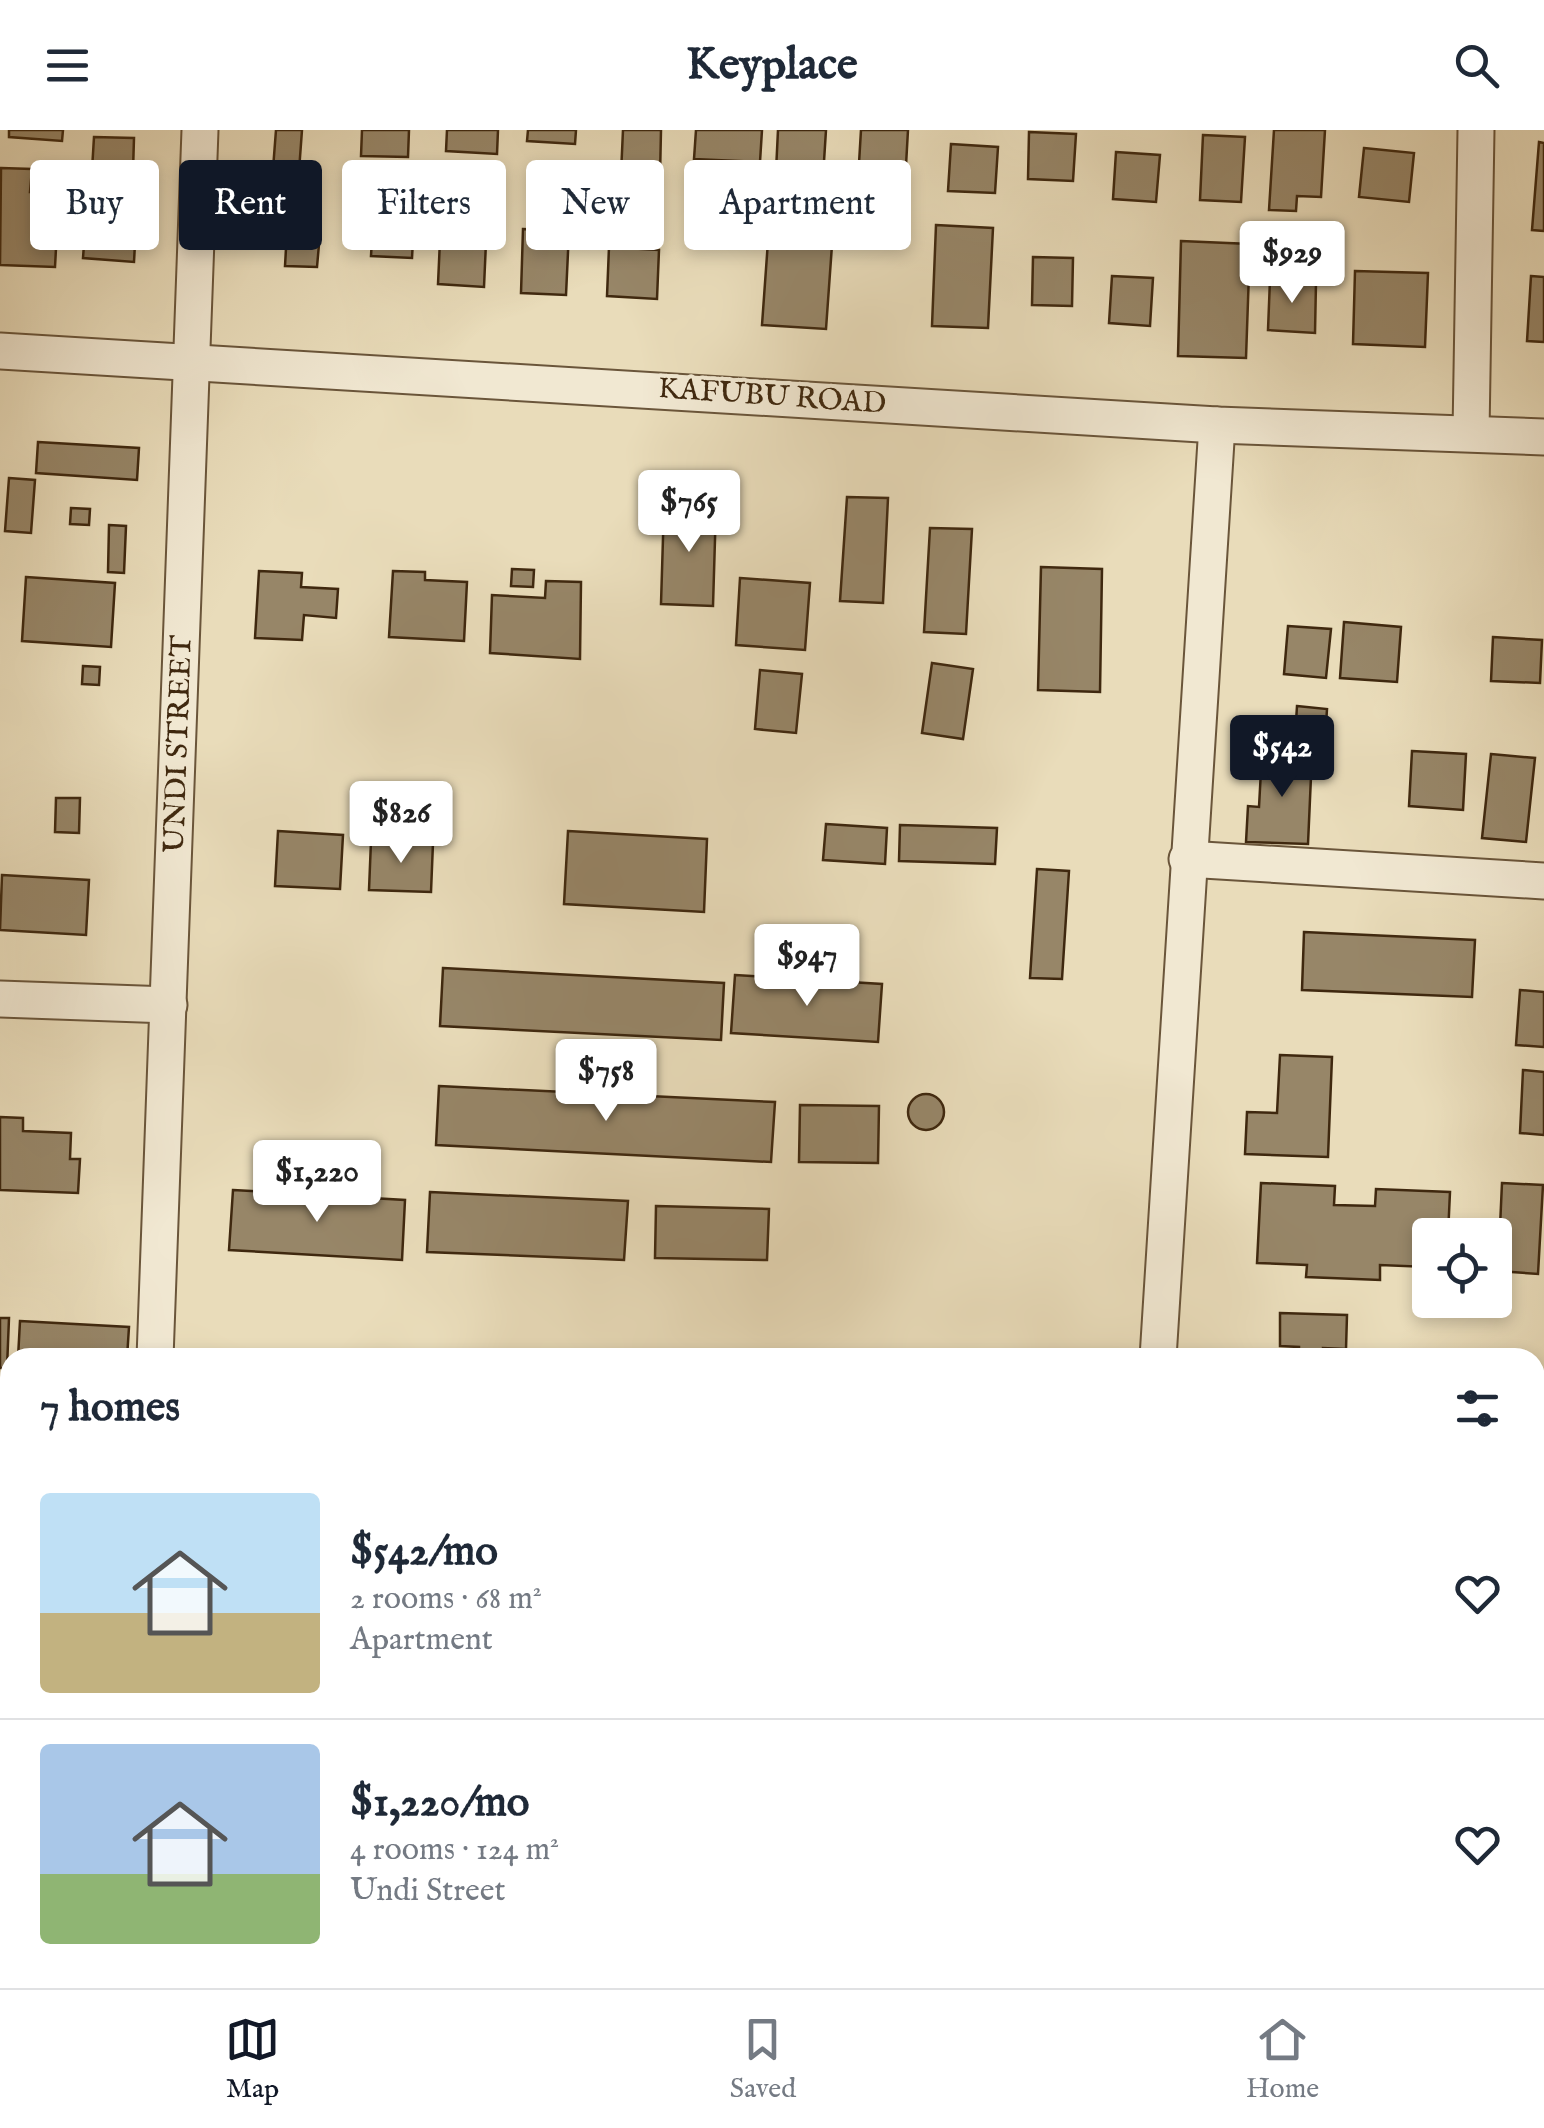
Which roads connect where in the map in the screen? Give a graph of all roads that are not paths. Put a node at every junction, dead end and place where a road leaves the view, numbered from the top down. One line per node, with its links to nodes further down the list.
1 (200, 130): 4 (street, UNDI STREET)
2 (1476, 130): 6 (street)
3 (0, 351): 4 (street, KAFUBU ROAD)
4 (195, 360): 5 (street, KAFUBU ROAD); 11 (street, UNDI STREET)
5 (1217, 426): 6 (street, KAFUBU ROAD); 8 (street)
6 (1470, 433): 7 (street, KAFUBU ROAD)
7 (1544, 438)
8 (1188, 859): 9 (street); 13 (street)
9 (1544, 881)
10 (0, 999): 11 (street)
11 (169, 1005): 12 (street, UNDI STREET)
12 (155, 1348)
13 (1159, 1348)

